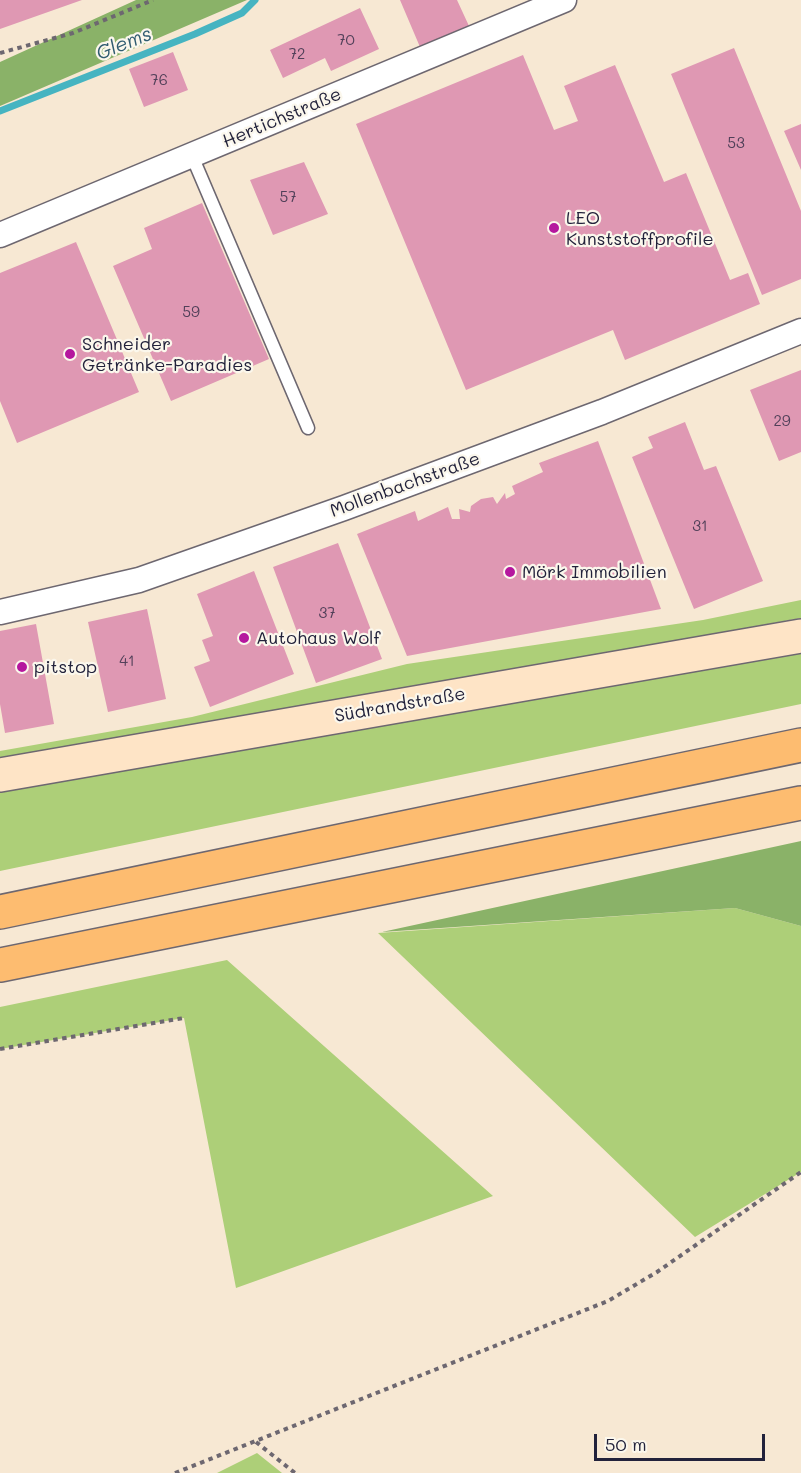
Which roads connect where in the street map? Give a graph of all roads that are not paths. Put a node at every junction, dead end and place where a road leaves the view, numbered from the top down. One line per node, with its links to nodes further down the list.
1 (564, 0): 2 (street, Hertichstraße)
2 (192, 156): 3 (street, Hertichstraße); 5 (lane)
3 (0, 235)
4 (801, 331): 6 (street, Mollenbachstraße)
5 (308, 428)
6 (0, 612)
7 (801, 636): 9 (main road, Südrandstraße)
8 (801, 745): 11 (highway)
9 (0, 775)
10 (801, 803): 12 (highway)
11 (0, 912)
12 (0, 965)

